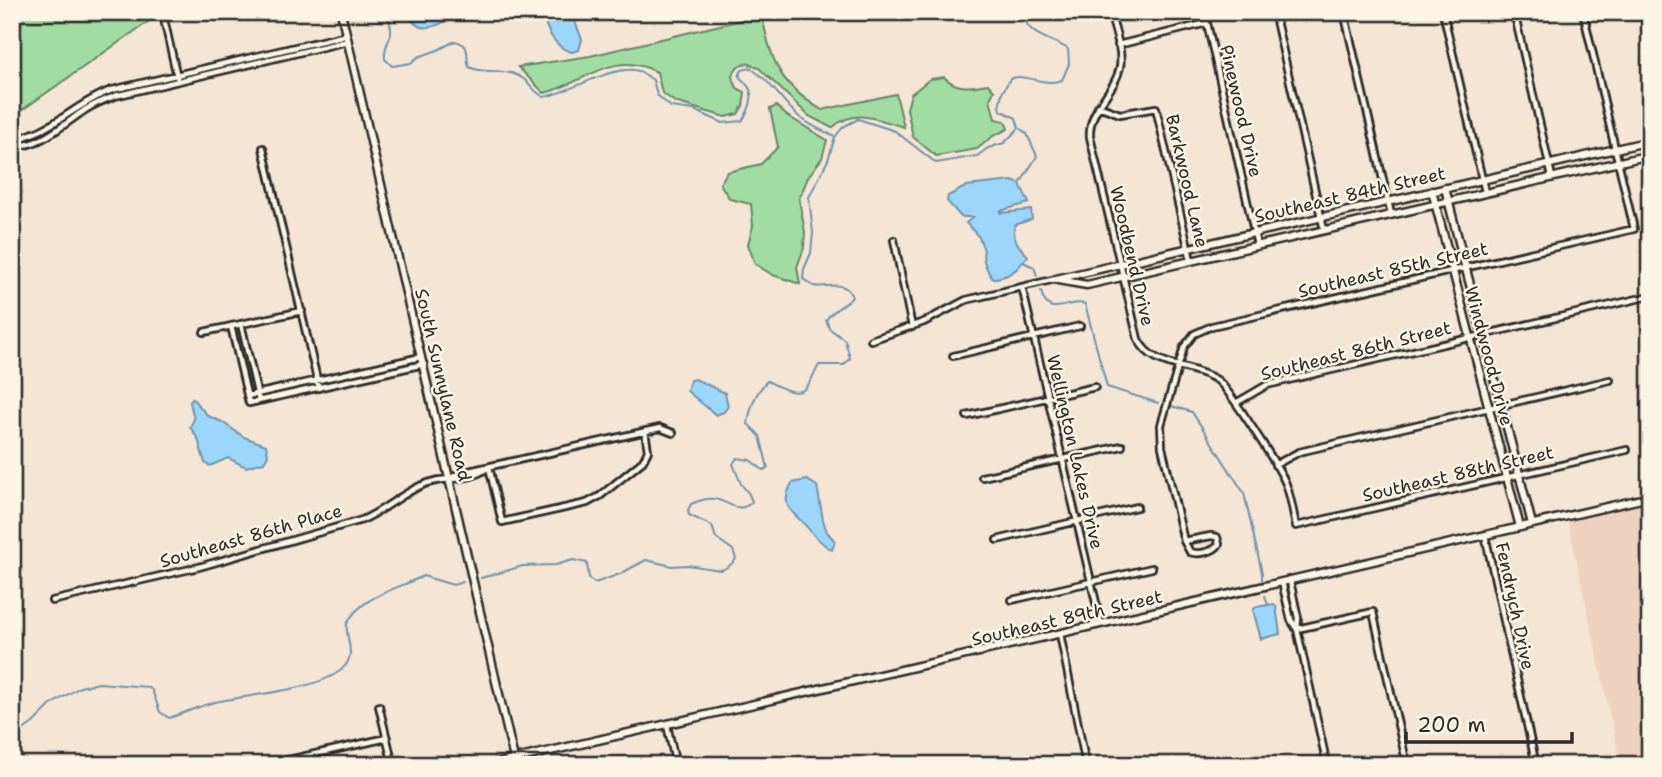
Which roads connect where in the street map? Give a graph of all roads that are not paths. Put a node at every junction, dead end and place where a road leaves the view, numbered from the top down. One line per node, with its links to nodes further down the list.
1 (341, 12): 9 (street, South Sunnylane Road)
2 (1110, 12): 10 (street, Woodbend Drive)
3 (1274, 12): 33 (street)
4 (1344, 12): 29 (street)
5 (1443, 12): 25 (street)
6 (1514, 12): 23 (street)
7 (1583, 12): 20 (street)
8 (164, 19): 11 (street)
9 (347, 38): 11 (street); 58 (street, South Sunnylane Road)
10 (1118, 45): 14 (street, Woodbend Drive); 35 (street, Pinewood Drive)
11 (177, 78): 12 (street); 13 (street)
12 (127, 87): 13 (street); 15 (street)
13 (128, 93): 16 (street)
14 (1098, 106): 38 (street, Barkwood Lane); 40 (street, Woodbend Drive)
15 (67, 114): 16 (street); 18 (street)
16 (71, 119): 18 (street)
17 (1650, 141): 20 (street, Southeast 84th Street)
18 (13, 145)
19 (264, 148): 47 (street)
20 (1615, 149): 22 (street); 23 (street, Southeast 84th Street)
21 (1650, 155): 22 (street, Southeast 84th Street)
22 (1618, 163): 24 (street, Southeast 84th Street); 41 (street, Southeast 85th Street)
23 (1548, 164): 24 (street); 25 (street, Southeast 84th Street)
24 (1552, 177): 28 (street, Southeast 84th Street)
25 (1482, 179): 26 (street, Southeast 84th Street); 28 (street)
26 (1445, 188): 27 (street, Southeast 84th Street); 30 (street, Windwood Drive)
27 (1432, 191): 29 (street, Southeast 84th Street); 31 (street, Windwood Drive)
28 (1485, 192): 30 (street, Southeast 84th Street)
29 (1387, 201): 32 (street); 33 (street, Southeast 84th Street)
30 (1448, 201): 31 (street, Southeast 84th Street); 41 (street, Windwood Drive)
31 (1435, 204): 32 (street, Southeast 84th Street); 42 (street, Windwood Drive)
32 (1391, 214): 34 (street, Southeast 84th Street)
33 (1321, 216): 34 (street); 35 (street, Southeast 84th Street)
34 (1324, 230): 37 (street, Southeast 84th Street)
35 (1254, 232): 37 (street, Pinewood Drive); 38 (street, Southeast 84th Street)
36 (894, 240): 50 (street)
37 (1257, 245): 39 (street, Southeast 84th Street)
38 (1188, 247): 39 (street, Barkwood Lane); 40 (street, Southeast 84th Street)
39 (1191, 260): 43 (street, Southeast 84th Street)
40 (1119, 263): 43 (street, Woodbend Drive); 44 (street, Southeast 84th Street)
41 (1466, 268): 42 (street, Southeast 85th Street); 53 (street, Windwood Drive)
42 (1452, 271): 55 (street, Windwood Drive); 59 (street, Southeast 85th Street)
43 (1123, 276): 44 (street, Southeast 84th Street); 59 (street, Woodbend Drive)
44 (1056, 279): 45 (street, Southeast 84th Street)
45 (1022, 287): 50 (street, Southeast 84th Street); 54 (street, Wellington Lakes Drive)
46 (1650, 296): 53 (street, Southeast 86th Street)
47 (302, 311): 48 (street); 62 (street)
48 (241, 324): 49 (street); 66 (street)
49 (232, 326): 52 (street); 67 (street)
50 (912, 327): 56 (street, Southeast 84th Street)
51 (1080, 327): 54 (street)
52 (204, 332)
53 (1483, 335): 55 (street, Southeast 86th Street); 71 (street, Windwood Drive)
54 (1034, 337): 57 (street); 68 (street, Wellington Lakes Drive)
55 (1470, 338): 70 (street, Southeast 86th Street); 72 (street, Windwood Drive)
56 (871, 340)
57 (953, 356)
58 (423, 360): 60 (street); 61 (street); 84 (street, South Sunnylane Road)
59 (1178, 366): 70 (street, Woodbend Drive); 93 (street, Southeast 85th Street)
60 (368, 369): 61 (street); 62 (street)
61 (369, 376): 65 (street)
62 (317, 380): 65 (street); 66 (street)
63 (1610, 380): 71 (street)
64 (1095, 387): 68 (street)
65 (319, 388): 69 (street)
66 (257, 394): 67 (street); 69 (street)
67 (247, 396): 69 (street)
68 (1048, 398): 73 (street); 78 (street, Wellington Lakes Drive)
69 (259, 401)
70 (1236, 403): 79 (street, Woodbend Drive)
71 (1501, 404): 72 (street); 81 (street, Windwood Drive)
72 (1488, 407): 79 (street); 83 (street, Windwood Drive)
73 (967, 416)
74 (645, 431): 75 (street); 80 (street); 80 (street)
75 (673, 433)
76 (1122, 446): 78 (street)
77 (1627, 450): 81 (street, Southeast 88th Street)
78 (1062, 459): 82 (street); 87 (street, Wellington Lakes Drive)
79 (1275, 465): 89 (street, Woodbend Drive)
80 (489, 467): 84 (street)
81 (1520, 474): 83 (street, Southeast 88th Street); 88 (street, Windwood Drive)
82 (982, 477)
83 (1506, 477): 89 (street, Southeast 88th Street); 90 (street, Windwood Drive)
84 (450, 479): 98 (street, Southeast 86th Place); 105 (street, South Sunnylane Road)
85 (1650, 497): 88 (street, Southeast 89th Street)
86 (1138, 507): 87 (street)
87 (1077, 520): 92 (street); 95 (street, Wellington Lakes Drive)
88 (1532, 524): 90 (street, Southeast 89th Street)
89 (1296, 526)
90 (1520, 527): 91 (street, Southeast 89th Street)
91 (1485, 535): 96 (street, Southeast 89th Street); 113 (street, Fendrych Drive)
92 (997, 540)
93 (1184, 541): 93 (street)
94 (1152, 568): 95 (street)
95 (1091, 581): 97 (street); 99 (street, Wellington Lakes Drive)
96 (1286, 582): 99 (street, Southeast 89th Street); 100 (street)
97 (1012, 600)
98 (51, 601)
99 (1101, 624): 101 (street, Southeast 89th Street)
100 (1297, 629): 111 (street); 112 (street)
101 (1060, 634): 103 (street, Southeast 89th Street); 110 (street)
102 (379, 706): 104 (street)
103 (667, 725): 105 (street, Southeast 89th Street); 109 (street)
104 (387, 738): 106 (street); 107 (street)
105 (515, 762): 108 (street, Southeast 89th Street)
106 (266, 765)
107 (393, 765)
108 (490, 765)
109 (676, 765)
110 (1086, 765)
111 (1327, 765)
112 (1407, 765)
113 (1536, 765)

